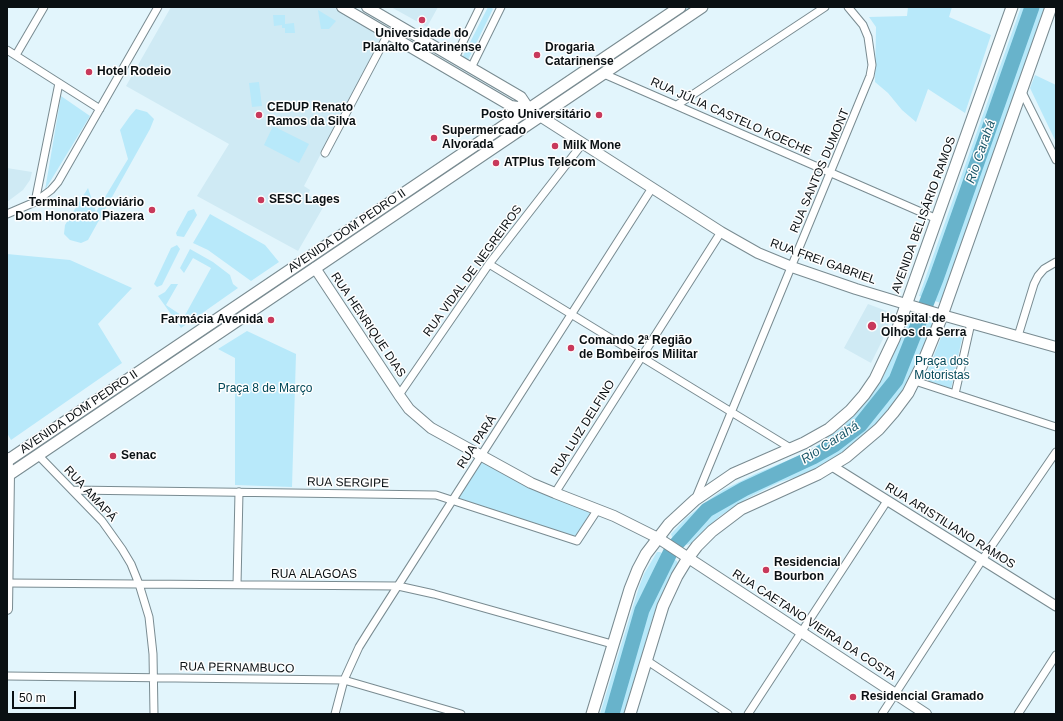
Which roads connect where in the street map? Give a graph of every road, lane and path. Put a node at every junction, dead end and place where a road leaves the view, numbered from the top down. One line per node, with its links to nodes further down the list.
1 (44, 7): 15 (street)
2 (158, 7): 23 (street)
3 (342, 7): 13 (main road)
4 (367, 7): 16 (main road)
5 (480, 7): 16 (street)
6 (501, 7): 17 (street)
7 (680, 7): 24 (main road, AVENIDA DOM PEDRO II)
8 (702, 7): 19 (main road, AVENIDA DOM PEDRO II)
9 (825, 7): 22 (street)
10 (848, 7): 29 (street, RUA SANTOS DUMONT)
11 (1012, 7): 33 (main road, AVENIDA BELISÁRIO RAMOS)
12 (1051, 7): 21 (main road)
13 (388, 34): 18 (main road); 27 (street)
14 (7, 50): 15 (street)
15 (16, 56): 20 (street)
16 (455, 58): 17 (main road); 18 (main road)
17 (471, 68): 18 (main road); 24 (main road)
18 (455, 73): 24 (main road)
19 (604, 74): 22 (street, RUA JÚLIA CASTELO KOECHE); 25 (main road, AVENIDA DOM PEDRO II)
20 (59, 83): 23 (street); 31 (street)
21 (1022, 92): 28 (street); 42 (main road)
22 (677, 105): 29 (street, RUA JÚLIA CASTELO KOECHE)
23 (100, 109): 31 (street)
24 (529, 109): 25 (main road, RUA FREI GABRIEL); 35 (main road, AVENIDA DOM PEDRO II)
25 (541, 116): 26 (main road, RUA FREI GABRIEL); 39 (main road, AVENIDA DOM PEDRO II)
26 (583, 143): 30 (main road, RUA FREI GABRIEL); 37 (street, RUA VIDAL DE NEGREIROS)
27 (325, 153)
28 (1056, 160)
29 (831, 172): 33 (street, RUA JÚLIA CASTELO KOECHE); 38 (street, RUA SANTOS DUMONT)
30 (652, 188): 34 (main road, RUA FREI GABRIEL); 41 (street, RUA PARÁ)
31 (35, 202): 32 (street)
32 (7, 214)
33 (937, 219): 40 (main road, AVENIDA BELISÁRIO RAMOS)
34 (721, 232): 38 (main road, RUA FREI GABRIEL); 46 (street, RUA LUIZ DELFINO)
35 (315, 253): 39 (main road); 56 (main road, AVENIDA DOM PEDRO II)
36 (1056, 262): 44 (street)
37 (489, 264): 41 (street); 49 (street, RUA VIDAL DE NEGREIROS)
38 (792, 267): 40 (main road, RUA FREI GABRIEL); 50 (street, RUA SANTOS DUMONT)
39 (315, 268): 49 (main road, RUA HENRIQUE DIAS); 54 (main road, AVENIDA DOM PEDRO II)
40 (910, 305): 42 (main road, RUA FREI GABRIEL); 52 (main road, AVENIDA BELISÁRIO RAMOS)
41 (571, 314): 46 (street); 55 (street, RUA PARÁ)
42 (939, 314): 43 (main road, RUA FREI GABRIEL); 47 (main road)
43 (970, 323): 44 (main road, RUA FREI GABRIEL); 48 (street)
44 (1018, 336): 45 (main road, RUA FREI GABRIEL)
45 (1056, 347)
46 (642, 357): 50 (street); 61 (street, RUA LUIZ DELFINO)
47 (915, 381): 48 (street); 57 (main road)
48 (955, 394): 51 (street)
49 (399, 395): 55 (main road, RUA HENRIQUE DIAS)
50 (732, 412): 52 (street); 63 (street, RUA SANTOS DUMONT)
51 (1056, 427)
52 (792, 449): 63 (main road, AVENIDA BELISÁRIO RAMOS)
53 (1056, 452): 68 (street)
54 (38, 455): 58 (main road, AVENIDA DOM PEDRO II); 59 (street, RUA AMAPÁ)
55 (481, 456): 61 (main road, RUA HENRIQUE DIAS); 62 (street, RUA PARÁ)
56 (7, 460): 58 (main road)
57 (832, 466): 64 (street, RUA ARISTILIANO RAMOS); 67 (main road)
58 (8, 475): 69 (main road)
59 (73, 490): 60 (street, RUA SERGIPE); 70 (street, RUA AMAPÁ)
60 (239, 492): 62 (street, RUA SERGIPE); 71 (street)
61 (555, 493): 65 (main road, RUA CAETANO VIEIRA DA COSTA)
62 (453, 500): 65 (street, RUA SERGIPE); 72 (street, RUA PARÁ)
63 (695, 500): 66 (main road, AVENIDA BELISÁRIO RAMOS)
64 (887, 501): 68 (street, RUA ARISTILIANO RAMOS); 75 (street)
65 (598, 509): 66 (main road, RUA CAETANO VIEIRA DA COSTA)
66 (661, 540): 67 (main road, RUA CAETANO VIEIRA DA COSTA); 76 (main road, AVENIDA BELISÁRIO RAMOS)
67 (684, 555): 75 (main road, RUA CAETANO VIEIRA DA COSTA); 78 (main road)
68 (982, 560): 73 (street, RUA ARISTILIANO RAMOS); 82 (street)
69 (7, 584): 70 (street, RUA ALAGOAS); 74 (main road)
70 (139, 584): 71 (street, RUA ALAGOAS); 80 (street, RUA AMAPÁ)
71 (238, 585): 72 (street, RUA ALAGOAS)
72 (398, 586): 76 (street, RUA ALAGOAS); 81 (street, RUA PARÁ)
73 (1056, 606)
74 (7, 609)
75 (801, 632): 82 (main road, RUA CAETANO VIEIRA DA COSTA); 89 (street)
76 (612, 644): 86 (main road, AVENIDA BELISÁRIO RAMOS)
77 (1056, 656): 92 (street)
78 (646, 660): 87 (main road); 88 (street)
79 (7, 676): 80 (street, RUA PERNAMBUCO)
80 (154, 678): 81 (street, RUA PERNAMBUCO); 83 (street, RUA AMAPÁ)
81 (344, 680): 84 (street, RUA PARÁ); 85 (street, RUA PERNAMBUCO)
82 (895, 694): 90 (street); 91 (main road, RUA CAETANO VIEIRA DA COSTA)
83 (154, 714)
84 (335, 714)
85 (461, 714)
86 (592, 714)
87 (630, 714)
88 (728, 714)
89 (748, 714)
90 (882, 714)
91 (926, 714)
92 (1018, 714)

